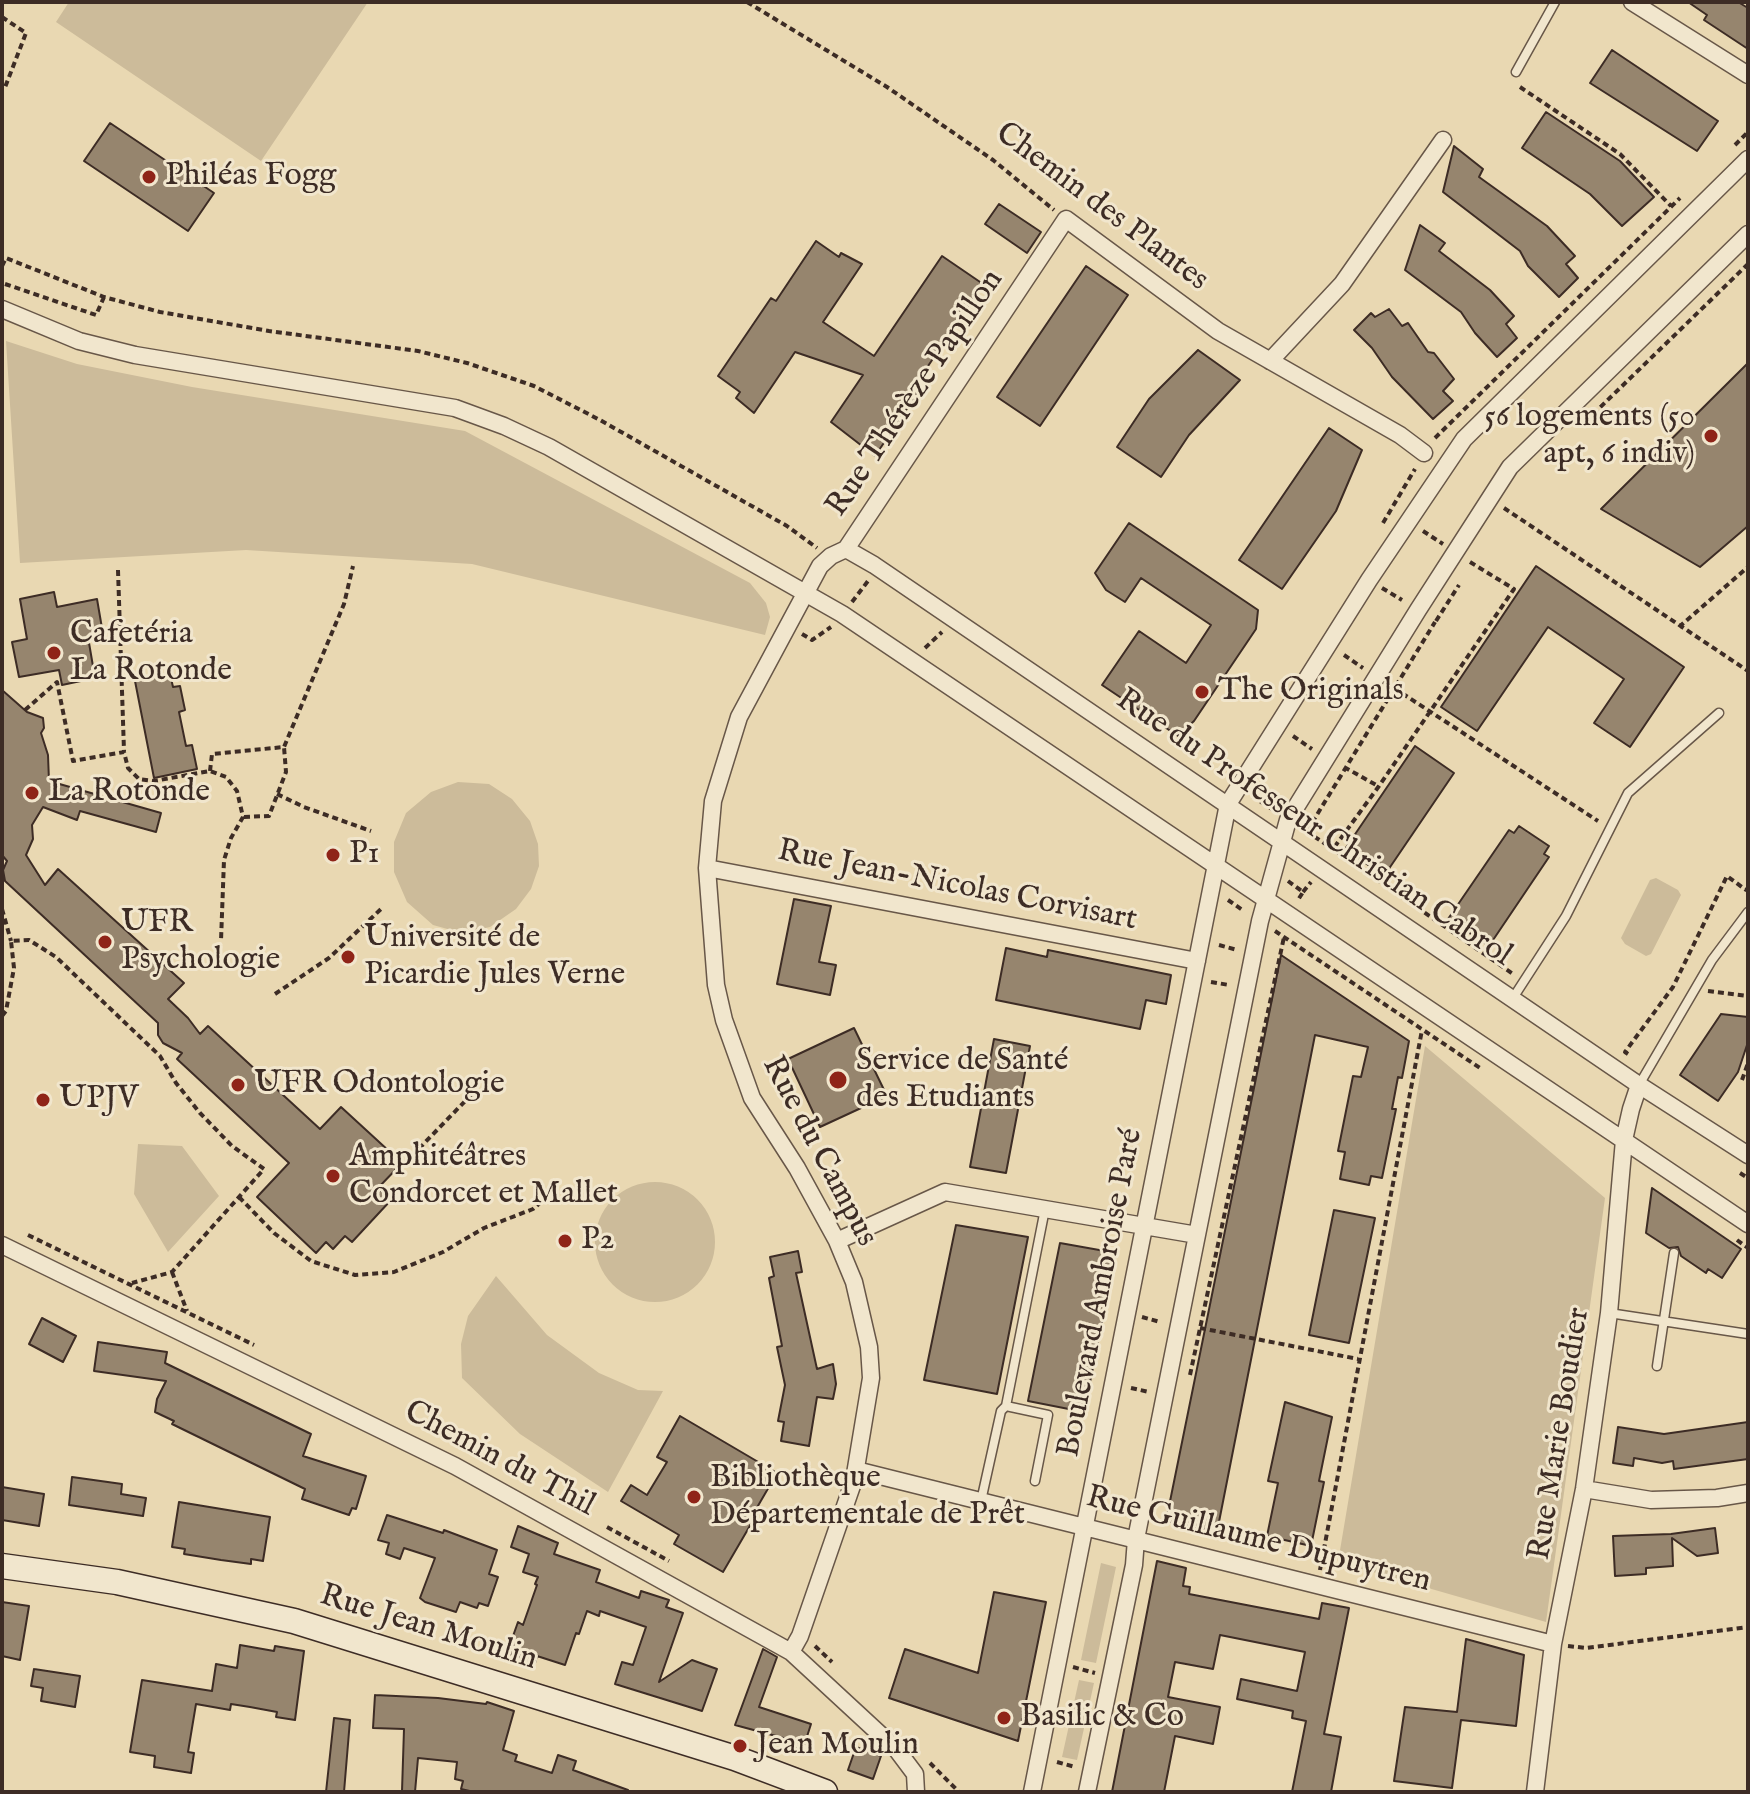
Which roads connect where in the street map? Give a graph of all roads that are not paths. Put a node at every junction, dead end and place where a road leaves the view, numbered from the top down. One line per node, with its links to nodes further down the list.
1 (1555, 2): 3 (lane)
2 (1638, 4): 4 (street)
3 (1516, 72)
4 (1748, 75)
5 (1443, 140): 10 (street)
6 (1748, 159): 15 (street)
7 (1066, 219): 10 (street, Chemin des Plantes); 12 (street, Rue Thérèze Papillon)
8 (1748, 234): 16 (street)
9 (2, 309): 13 (street)
10 (1270, 361): 11 (street, Chemin des Plantes)
11 (1424, 453)
12 (846, 549): 13 (street, Rue Thérèze Papillon); 15 (street, Rue du Professeur Christian Cabrol)
13 (805, 591): 17 (street); 18 (street, Rue du Campus)
14 (1719, 713): 22 (lane)
15 (1228, 804): 16 (street, Rue du Professeur Christian Cabrol); 17 (street, Boulevard Ambroise Paré)
16 (1283, 841): 19 (street); 22 (street, Rue du Professeur Christian Cabrol)
17 (1216, 865): 19 (street); 21 (street, Boulevard Ambroise Paré)
18 (707, 868): 21 (street, Rue Jean-Nicolas Corvisart); 30 (street, Rue du Campus)
19 (1265, 898): 24 (street); 29 (street)
20 (1748, 912): 23 (lane)
21 (1197, 961): 28 (street, Boulevard Ambroise Paré)
22 (1513, 998): 23 (street, Rue du Professeur Christian Cabrol)
23 (1639, 1085): 24 (street, Rue Marie Boudier); 25 (street, Rue du Professeur Christian Cabrol)
24 (1624, 1140): 27 (street); 33 (street, Rue Marie Boudier)
25 (1748, 1155)
26 (1045, 1209): 28 (street); 30 (street); 37 (lane)
27 (1748, 1224)
28 (1144, 1226): 29 (street); 43 (street, Boulevard Ambroise Paré)
29 (1197, 1235): 44 (street)
30 (837, 1241): 38 (street, Rue du Campus)
31 (2, 1245): 47 (street, Chemin du Thil)
32 (1674, 1253): 34 (lane)
33 (1609, 1313): 34 (lane); 40 (street, Rue Marie Boudier)
34 (1665, 1321): 35 (lane); 36 (lane)
35 (1748, 1334)
36 (1657, 1366)
37 (1006, 1406): 39 (lane); 42 (lane)
38 (856, 1470): 42 (street, Rue Guillaume Dupuytren); 47 (street, Rue du Campus)
39 (1035, 1481)
40 (1584, 1489): 41 (street); 46 (street, Rue Marie Boudier)
41 (1748, 1493)
42 (981, 1501): 43 (street, Rue Guillaume Dupuytren)
43 (1085, 1526): 44 (street, Rue Guillaume Dupuytren); 50 (street, Boulevard Ambroise Paré)
44 (1136, 1539): 46 (street, Rue Guillaume Dupuytren); 51 (street)
45 (2, 1566): 48 (main road, Rue Jean Moulin)
46 (1553, 1644): 52 (street, Rue Marie Boudier)
47 (791, 1652): 49 (street, Chemin du Thil)
48 (821, 1791)
49 (916, 1792)
50 (1032, 1792)
51 (1087, 1792)
52 (1535, 1792)

